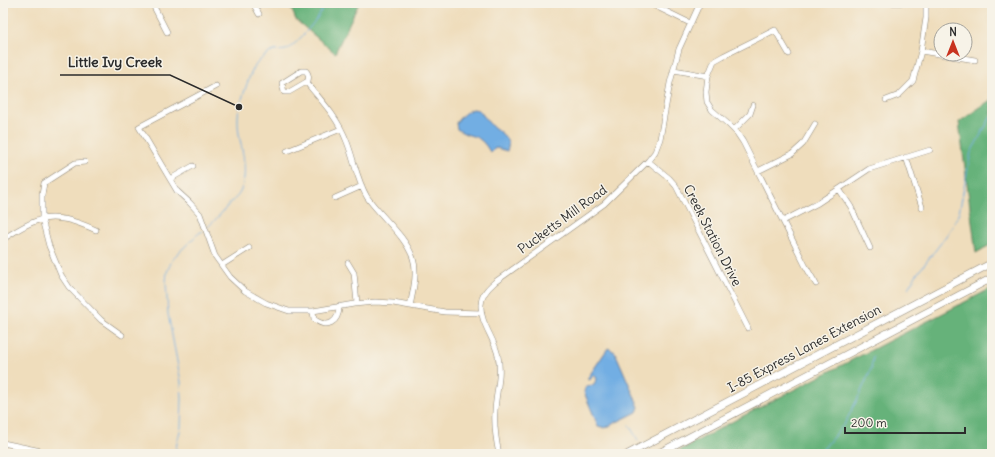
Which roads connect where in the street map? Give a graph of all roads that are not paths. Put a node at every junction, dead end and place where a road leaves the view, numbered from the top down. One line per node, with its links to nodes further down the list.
1 (152, 3): 10 (street)
2 (253, 3): 8 (street)
3 (649, 3): 9 (street)
4 (700, 3): 9 (street, Pucketts Mill Road)
5 (915, 3): 7 (street)
6 (926, 3): 11 (street)
7 (879, 4)
8 (259, 14)
9 (690, 23): 14 (street, Pucketts Mill Road)
10 (167, 32)
11 (921, 51): 13 (street); 18 (street)
12 (789, 54): 15 (street)
13 (975, 60)
14 (674, 70): 15 (street); 26 (street, Pucketts Mill Road)
15 (708, 76): 22 (street)
16 (306, 82): 16 (street); 21 (street)
17 (216, 86): 30 (street)
18 (886, 100)
19 (753, 105): 22 (street)
20 (815, 124): 29 (street)
21 (341, 129): 24 (street); 31 (street)
22 (734, 130): 29 (street)
23 (930, 150): 25 (street)
24 (287, 151)
25 (906, 157): 32 (street); 34 (street)
26 (648, 161): 50 (street, Pucketts Mill Road); 51 (street, Creek Station Drive)
27 (85, 162): 35 (street)
28 (193, 166): 30 (street)
29 (758, 171): 36 (street)
30 (170, 179): 43 (street)
31 (362, 186): 33 (street); 48 (street)
32 (839, 189): 36 (street); 40 (street)
33 (335, 198)
34 (922, 207)
35 (42, 219): 37 (street); 38 (street); 52 (street)
36 (783, 220): 45 (street)
37 (96, 230)
38 (3, 239)
39 (249, 248): 43 (street)
40 (870, 248)
41 (348, 263): 46 (street)
42 (992, 263): 56 (highway, I-85 Express Lanes Extension)
43 (222, 265): 49 (street)
44 (992, 278): 57 (highway, I-85 Express Lanes Extension)
45 (816, 284)
46 (357, 303): 47 (street); 48 (street)
47 (339, 306): 49 (street); 49 (street)
48 (410, 306): 50 (street)
49 (313, 311)
50 (482, 313): 55 (street, Pucketts Mill Road)
51 (748, 328)
52 (122, 335)
53 (3, 443): 54 (street)
54 (55, 454)
55 (499, 454)
56 (628, 454)
57 (657, 454)

